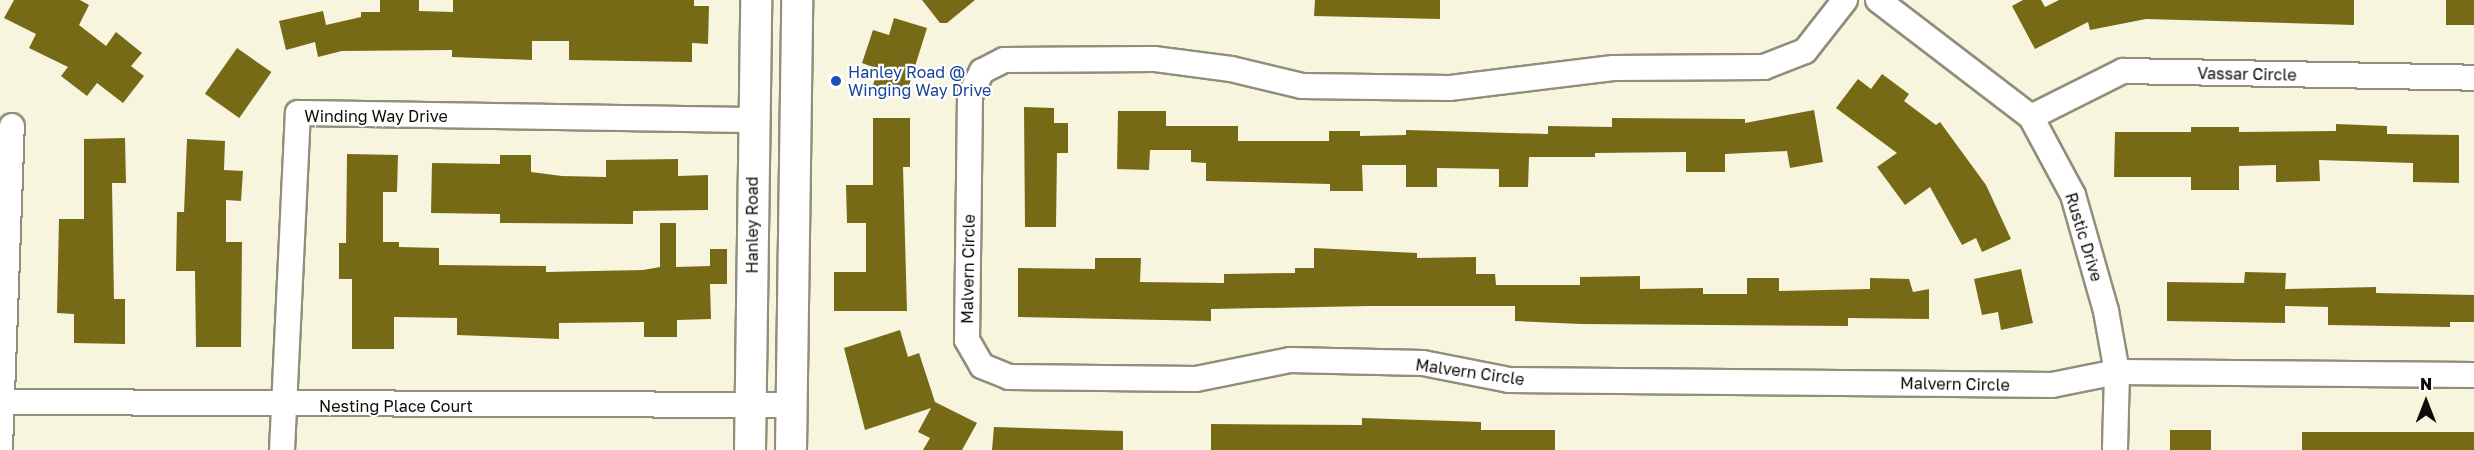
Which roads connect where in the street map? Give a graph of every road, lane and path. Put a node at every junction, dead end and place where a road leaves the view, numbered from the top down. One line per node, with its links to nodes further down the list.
1 (756, 0): 7 (main road, Hanley Road)
2 (797, 0): 13 (main road)
3 (1845, 0): 9 (street, Malvern Circle)
4 (1878, 0): 6 (street, Rustic Drive)
5 (2474, 78): 6 (street, Vassar Circle)
6 (2031, 117): 9 (street, Rustic Drive)
7 (752, 120): 12 (main road, Hanley Road); 14 (street, Winding Way Drive)
8 (12, 126): 11 (street)
9 (2117, 372): 10 (street); 19 (street, Rustic Drive)
10 (2474, 375)
11 (1, 402): 14 (street, Nesting Place Court); 15 (street)
12 (751, 405): 13 (street, Nesting Place Court); 14 (street, Nesting Place Court); 17 (main road, Hanley Road)
13 (792, 405): 18 (main road)
14 (283, 406): 16 (street, Winding Way Drive)
15 (0, 448)
16 (282, 450)
17 (750, 450)
18 (792, 450)
19 (2115, 450)

